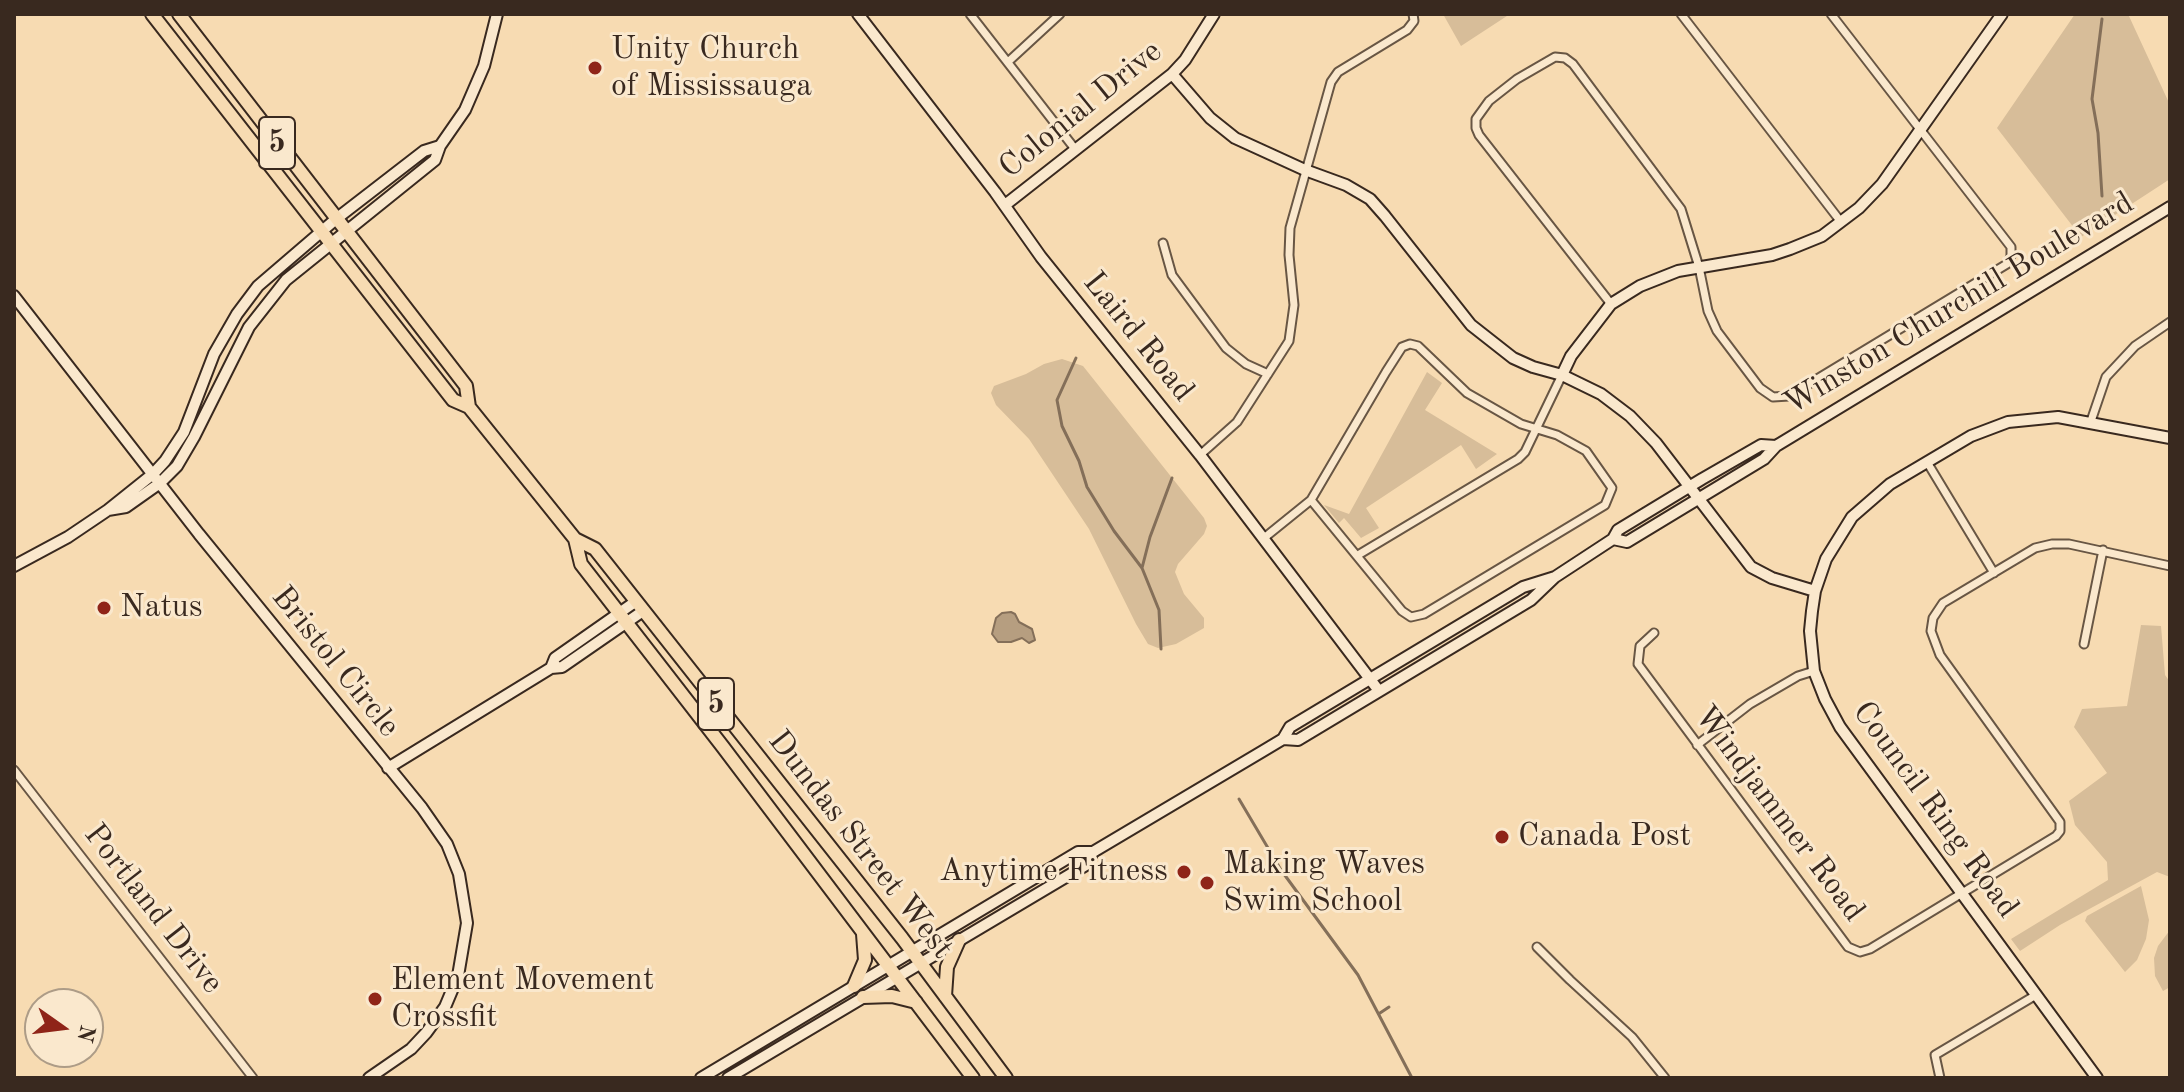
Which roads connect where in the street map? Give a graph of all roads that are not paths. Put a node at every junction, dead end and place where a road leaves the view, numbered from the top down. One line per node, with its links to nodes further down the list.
1 (152, 14): 21 (main road, Dundas Street West / 5)
2 (179, 14): 21 (main road, Dundas Street West / 5)
3 (497, 14): 15 (street)
4 (858, 14): 18 (street, Laird Road)
5 (970, 14): 12 (street)
6 (1060, 14): 12 (street)
7 (1214, 14): 13 (street, Colonial Drive)
8 (1413, 14): 17 (street)
9 (1681, 14): 20 (street)
10 (1831, 14): 14 (street)
11 (2002, 14): 14 (street)
12 (1009, 61): 16 (street)
13 (1172, 74): 16 (street, Colonial Drive); 17 (street)
14 (1919, 130): 20 (street); 24 (street)
15 (440, 146): 21 (street); 22 (street)
16 (1075, 149): 18 (street, Colonial Drive)
17 (1305, 170): 28 (street); 29 (street)
18 (1005, 205): 35 (street, Laird Road)
19 (2170, 207): 34 (street, Winston Churchill Boulevard)
20 (1841, 222): 24 (street)
21 (329, 224): 22 (main road, Dundas Street West / 5); 22 (main road, Dundas Street West / 5); 37 (street)
22 (338, 236): 30 (main road, Dundas Street West / 5); 30 (main road, Dundas Street West / 5); 37 (street)
23 (1163, 243): 28 (street)
24 (1699, 267): 26 (street); 26 (street)
25 (14, 296): 37 (street, Bristol Circle)
26 (1611, 304): 29 (street)
27 (2170, 322): 31 (street)
28 (1268, 374): 35 (street)
29 (1562, 375): 32 (street); 38 (street)
30 (469, 407): 42 (main road, Dundas Street West / 5)
31 (2091, 421): 33 (street, Council Ring Road); 36 (street, Council Ring Road)
32 (1535, 428): 40 (street); 45 (street); 45 (street)
33 (2170, 438)
34 (1776, 446): 38 (street, Winston Churchill Boulevard); 39 (street, Winston Churchill Boulevard)
35 (1200, 455): 41 (street, Laird Road)
36 (1927, 462): 48 (street); 50 (street, Council Ring Road)
37 (157, 478): 46 (street); 60 (street, Bristol Circle)
38 (1689, 487): 39 (street); 43 (street, Winston Churchill Boulevard)
39 (1698, 499): 43 (street, Winston Churchill Boulevard); 50 (street)
40 (1311, 500): 41 (street); 45 (street)
41 (1264, 538): 56 (street, Laird Road)
42 (575, 539): 51 (main road, Dundas Street West / 5); 52 (main road, Dundas Street West / 5)
43 (1613, 539): 49 (street, Winston Churchill Boulevard)
44 (2103, 550): 47 (street, Windjammer Road); 48 (street, Windjammer Road); 54 (street)
45 (1358, 555)
46 (14, 566)
47 (2170, 566)
48 (1994, 573): 63 (street, Windjammer Road)
49 (1555, 577): 56 (street, Winston Churchill Boulevard); 57 (street, Winston Churchill Boulevard)
50 (1815, 591): 55 (street, Council Ring Road)
51 (639, 607): 52 (street); 67 (main road, Dundas Street West / 5)
52 (622, 618): 60 (street); 64 (main road, Dundas Street West / 5)
53 (1654, 633): 59 (street, Windjammer Road)
54 (2084, 644)
55 (1814, 671): 59 (street); 63 (street, Council Ring Road)
56 (1370, 679): 57 (street, Laird Road); 58 (street, Winston Churchill Boulevard)
57 (1379, 691): 58 (street, Winston Churchill Boulevard)
58 (1283, 739): 62 (street, Winston Churchill Boulevard)
59 (1697, 745): 63 (street, Windjammer Road)
60 (388, 768): 78 (street, Bristol Circle)
61 (14, 770): 77 (street, Portland Drive)
62 (1093, 852): 65 (street, Winston Churchill Boulevard); 67 (street, Winston Churchill Boulevard)
63 (1962, 894): 72 (street, Council Ring Road)
64 (863, 930): 69 (main road, Dundas Street West / 5); 71 (main road)
65 (959, 940): 68 (street, Winston Churchill Boulevard); 73 (main road)
66 (1537, 947): 83 (street)
67 (912, 951): 68 (main road, Dundas Street West); 69 (street, Winston Churchill Boulevard)
68 (921, 963): 70 (street, Winston Churchill Boulevard); 73 (main road, Dundas Street West)
69 (888, 965): 70 (main road, Dundas Street West); 71 (street, Winston Churchill Boulevard)
70 (897, 977): 74 (street, Winston Churchill Boulevard); 75 (main road, Dundas Street West)
71 (854, 986): 76 (street, Winston Churchill Boulevard)
72 (2036, 995): 84 (street); 85 (street, Council Ring Road)
73 (945, 996): 82 (main road, Dundas Street West)
74 (863, 997): 75 (main road); 80 (street, Winston Churchill Boulevard)
75 (916, 1002): 81 (main road, Dundas Street West)
76 (722, 1065): 79 (street, Winston Churchill Boulevard); 80 (street)
77 (253, 1078)
78 (369, 1078)
79 (701, 1078)
80 (729, 1078)
81 (973, 1078)
82 (1006, 1078)
83 (1665, 1078)
84 (1940, 1078)
85 (2097, 1078)

